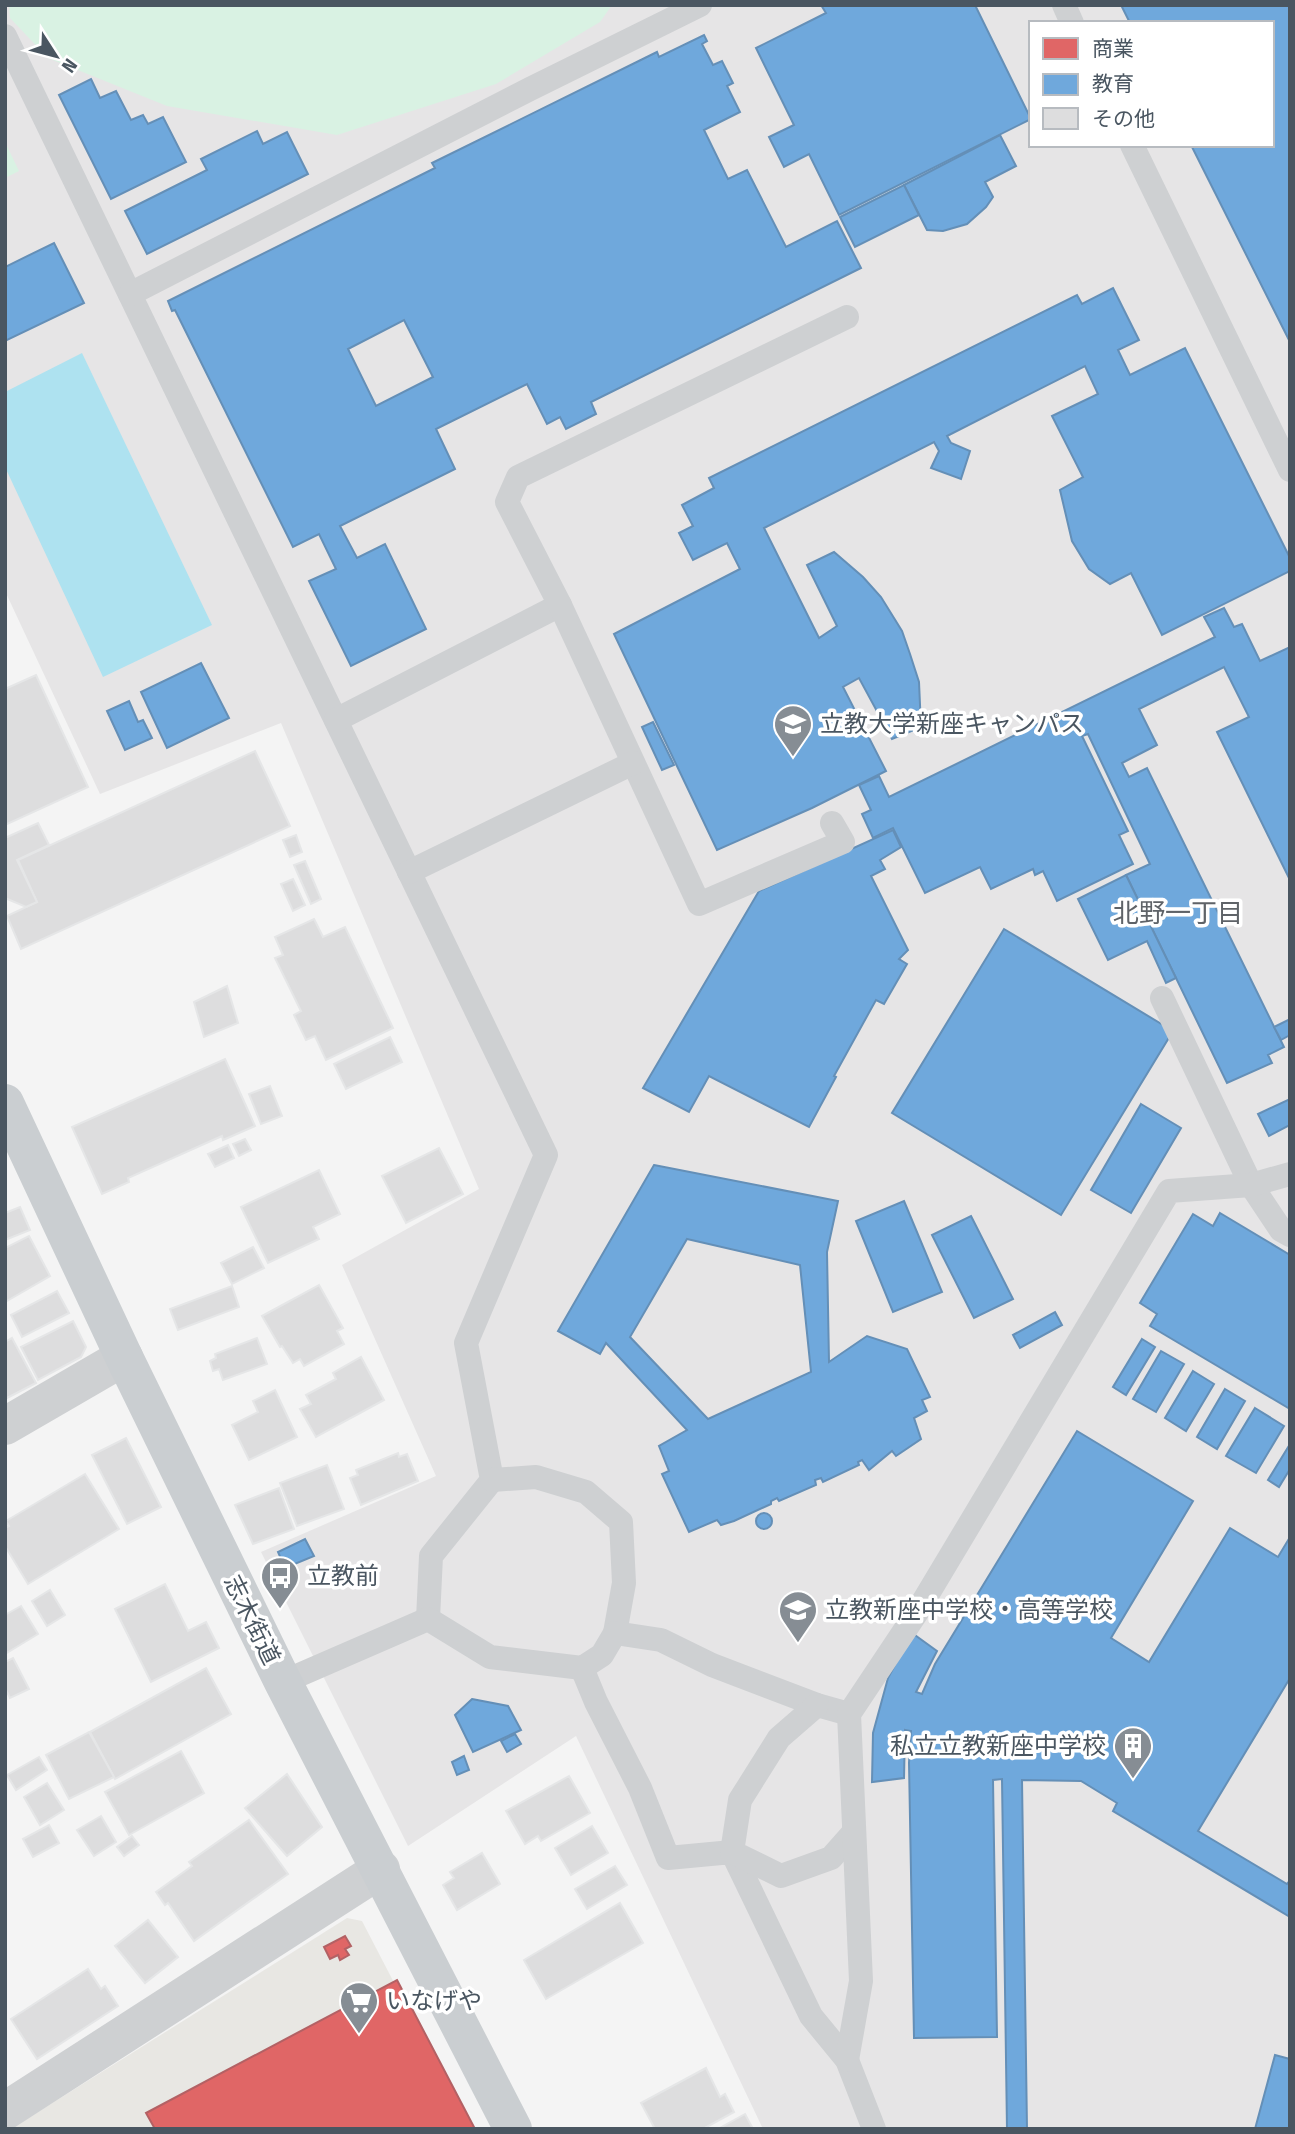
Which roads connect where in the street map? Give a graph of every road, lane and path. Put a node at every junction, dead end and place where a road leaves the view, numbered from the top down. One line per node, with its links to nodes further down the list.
1 (700, 5): 6 (lane)
2 (1064, 5): 3 (lane)
3 (1071, 21)
4 (5, 36): 6 (lane)
5 (1133, 147): 8 (lane)
6 (130, 294): 10 (lane)
7 (848, 317): 9 (lane)
8 (1290, 470)
9 (560, 605): 10 (lane); 11 (lane)
10 (336, 720): 13 (lane)
11 (633, 763): 12 (lane); 13 (lane)
12 (832, 822)
13 (409, 873): 21 (lane)
14 (1162, 998): 17 (lane)
15 (5, 1104): 19 (main road, 志木街道)
16 (1290, 1174): 17 (lane)
17 (1251, 1185): 18 (lane); 27 (lane)
18 (1290, 1235)
19 (124, 1357): 20 (street); 25 (main road, 志木街道)
20 (5, 1426)
21 (492, 1480): 22 (lane); 23 (lane)
22 (428, 1619): 24 (lane); 25 (lane)
23 (615, 1633): 24 (lane); 26 (lane)
24 (582, 1668): 29 (lane)
25 (283, 1682): 30 (main road, 志木街道)
26 (817, 1705): 27 (lane); 29 (lane)
27 (849, 1714): 28 (lane)
28 (854, 1832): 29 (lane); 31 (lane)
29 (732, 1852): 31 (lane)
30 (381, 1870): 32 (street); 33 (main road, 志木街道)
31 (847, 2060): 34 (lane)
32 (5, 2111)
33 (513, 2129)
34 (874, 2129)

